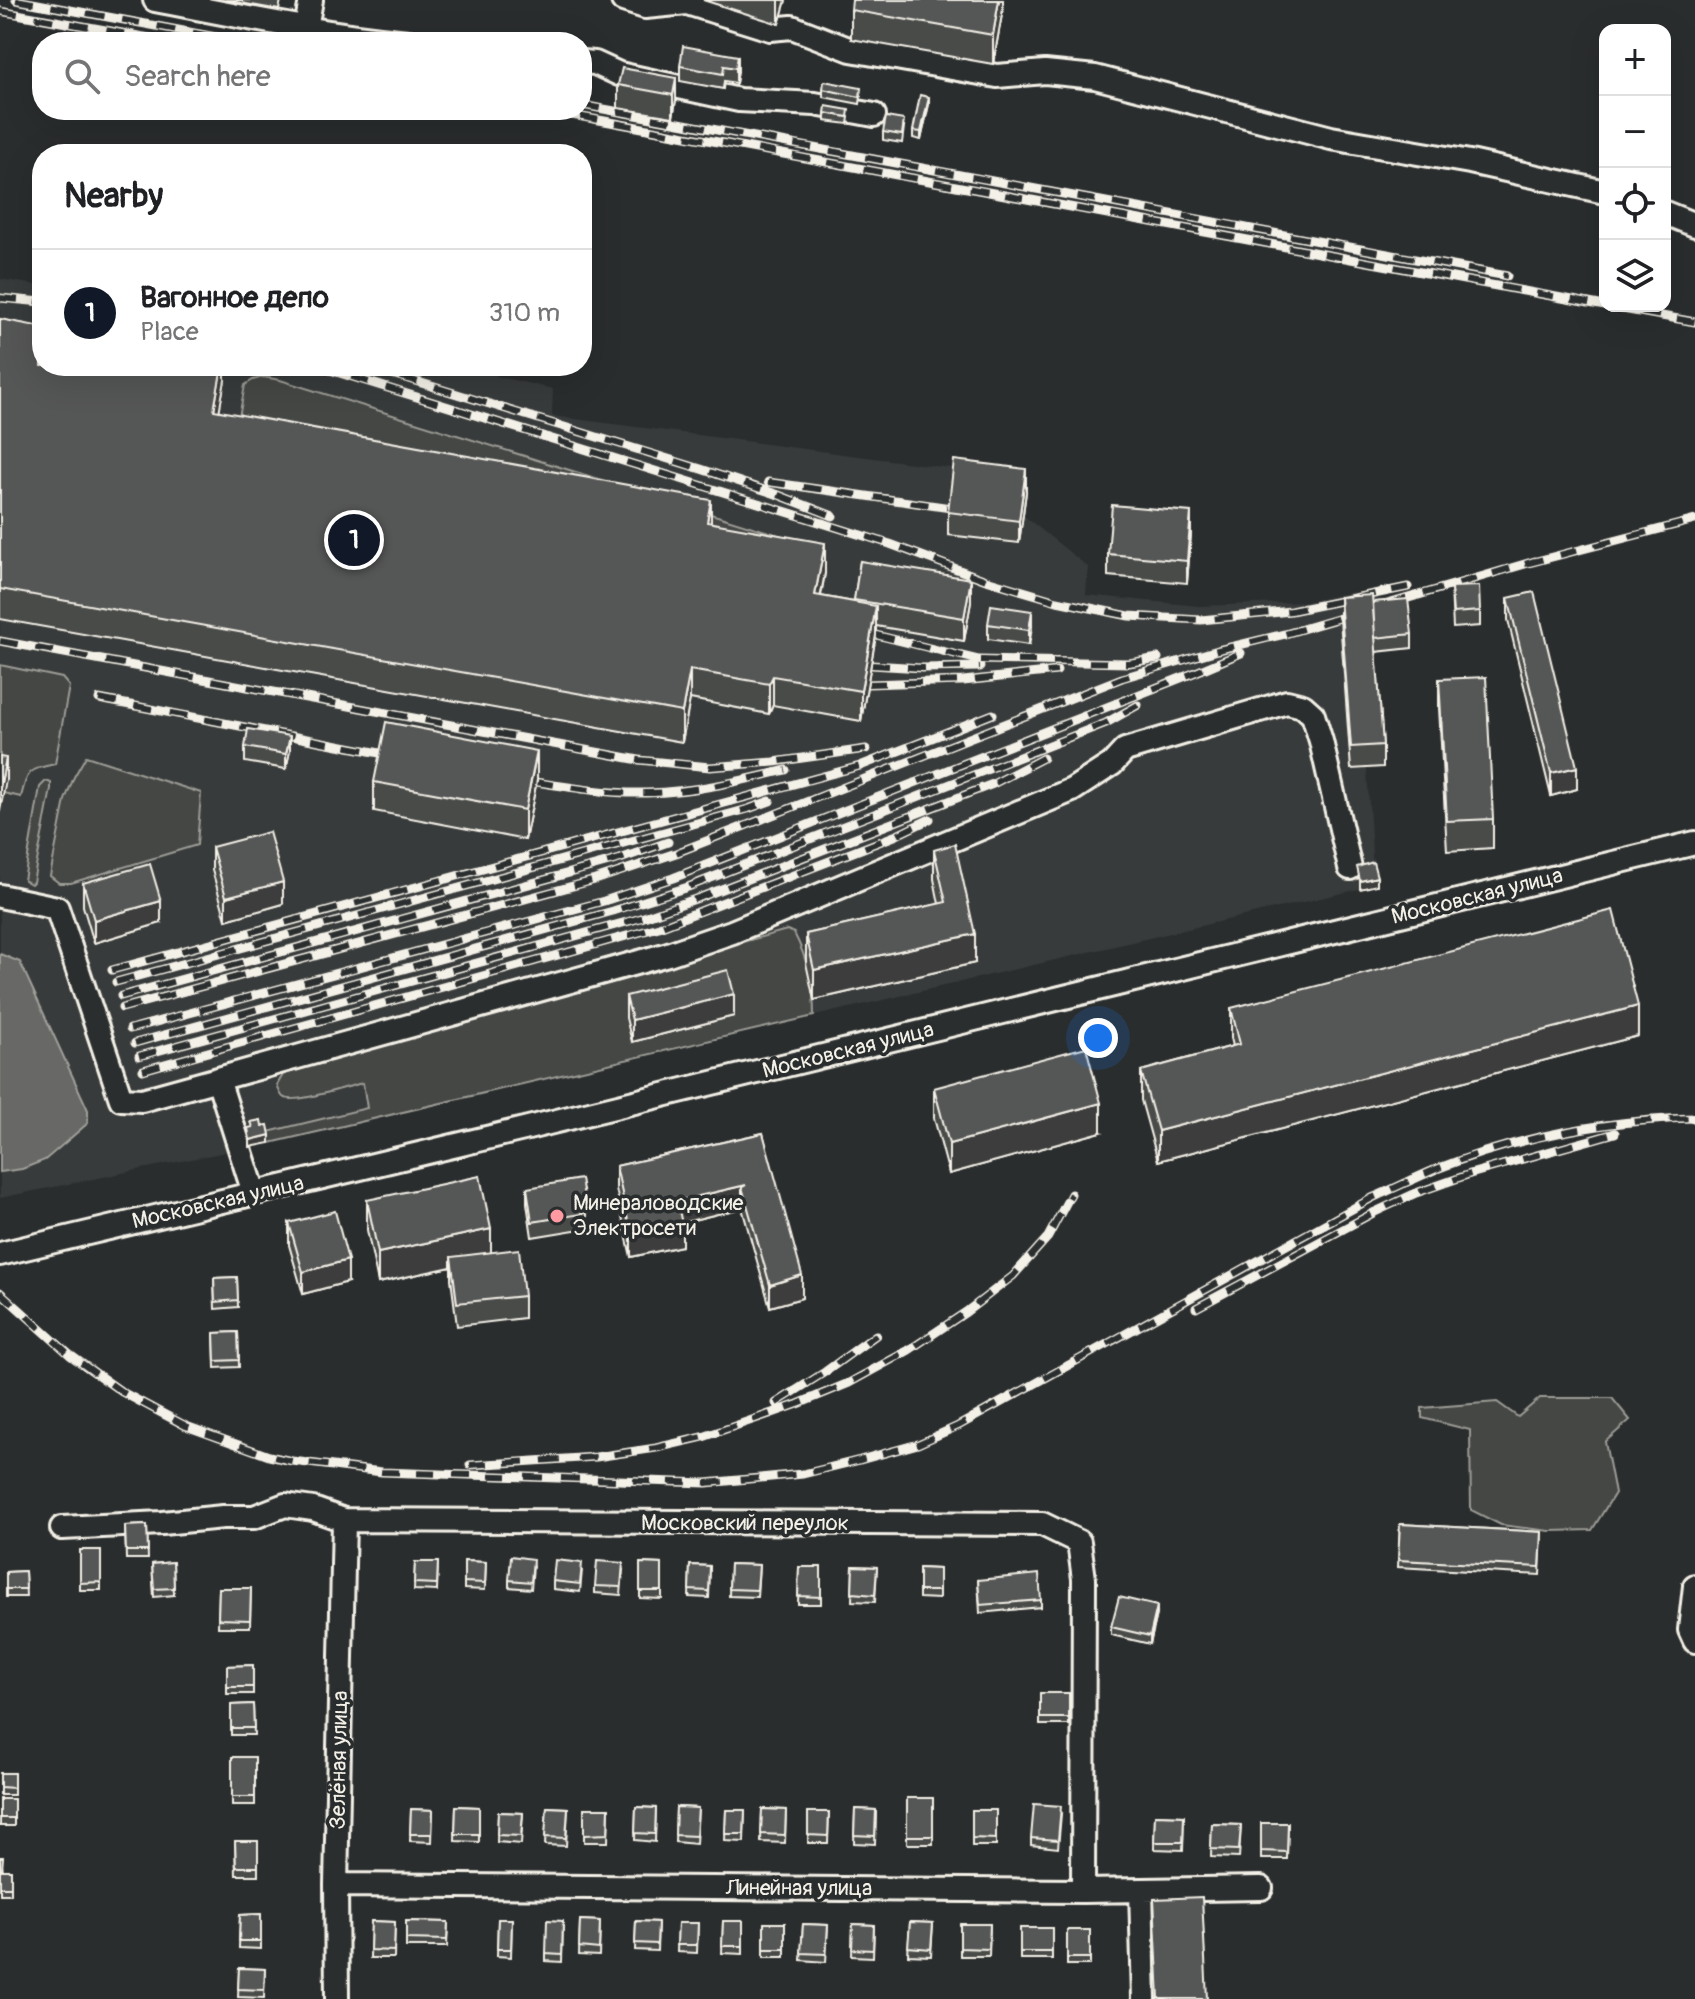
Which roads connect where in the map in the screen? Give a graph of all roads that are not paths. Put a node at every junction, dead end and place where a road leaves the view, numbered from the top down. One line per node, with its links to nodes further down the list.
1 (155, 0): 4 (street)
2 (311, 0): 4 (street)
3 (623, 0): 8 (street)
4 (306, 28): 5 (street)
5 (330, 32)
6 (592, 63): 7 (street)
7 (874, 115)
8 (1599, 191)
9 (1671, 215): 10 (street)
10 (1695, 225)
11 (1695, 843): 15 (street, Московская улица)
12 (1350, 868): 14 (street)
13 (0, 896): 14 (street)
14 (218, 1079): 15 (street)
15 (254, 1193): 16 (street, Московская улица)
16 (0, 1254)
17 (344, 1520): 18 (street, Московский переулок); 21 (street, Зелёная улица); 24 (street, Московский переулок)
18 (62, 1528)
19 (1695, 1586): 20 (street)
20 (1695, 1641)
21 (336, 1885): 24 (street, Линейная улица); 25 (street, Зелёная улица)
22 (1261, 1888): 23 (street, Линейная улица)
23 (1141, 1890): 24 (street, Линейная улица); 26 (street)
24 (1083, 1891)
25 (337, 1999)
26 (1144, 1999)

